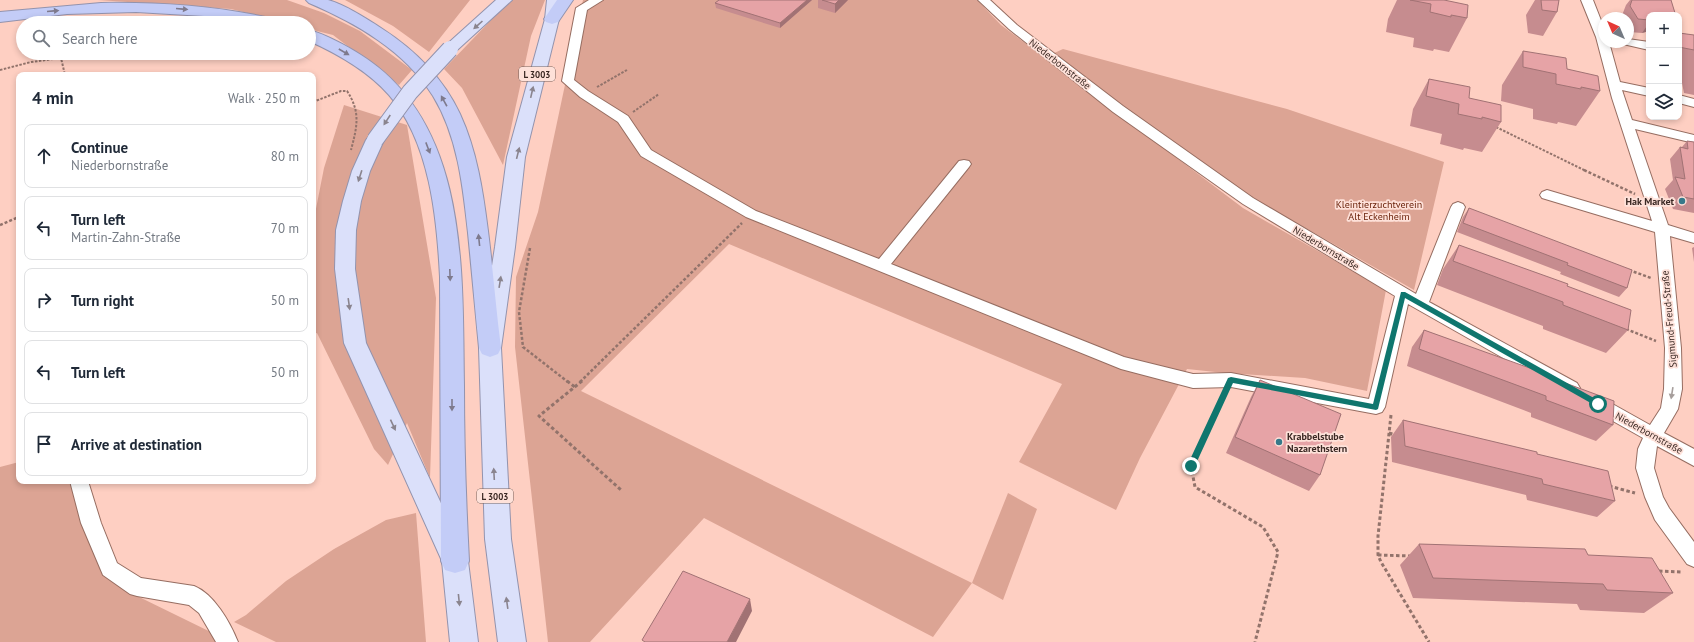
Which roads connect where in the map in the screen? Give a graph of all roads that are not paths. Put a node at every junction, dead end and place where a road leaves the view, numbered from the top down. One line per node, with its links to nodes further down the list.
1 (48, 0): 9 (highway)
2 (314, 0): 32 (highway, one-way to 2)
3 (505, 0): 36 (main road, one-way to 36, bridge)
4 (554, 0): 12 (main road, L 3003)
5 (565, 0): 12 (highway)
6 (597, 0): 29 (street)
7 (984, 0): 30 (street, Niederbornstraße)
8 (1588, 0): 13 (street, Sigmund-Freud-Straße)
9 (0, 7)
10 (236, 16): 11 (highway, one-way to 10)
11 (0, 17)
12 (552, 19): 32 (main road, L 3003, one-way to 12)
13 (1598, 25)
14 (316, 38): 36 (highway, one-way to 36)
15 (1634, 43): 16 (street)
16 (1646, 45)
17 (1606, 48): 18 (street, Sigmund-Freud-Straße)
18 (1615, 85): 19 (street); 22 (street, Sigmund-Freud-Straße)
19 (1646, 91)
20 (1682, 100): 21 (street)
21 (1694, 102)
22 (1627, 123): 23 (street); 27 (street, Sigmund-Freud-Straße)
23 (1694, 139)
24 (964, 164): 29 (street)
25 (1547, 195): 27 (street)
26 (1458, 207): 31 (street)
27 (1662, 229): 28 (street); 33 (street, Sigmund-Freud-Straße, one-way to 33)
28 (1694, 238)
29 (881, 266): 30 (street)
30 (1403, 294): 31 (street, Niederbornstraße)
31 (1420, 304): 33 (street, Niederbornstraße)
32 (490, 348): 40 (main road, L 3003, one-way to 32)
33 (1654, 435): 34 (street, Niederbornstraße); 37 (street, Sigmund-Freud-Straße)
34 (1694, 458)
35 (80, 484): 38 (street)
36 (455, 561): 39 (main road, one-way to 39)
37 (1690, 565)
38 (228, 642)
39 (464, 642)
40 (512, 642)

